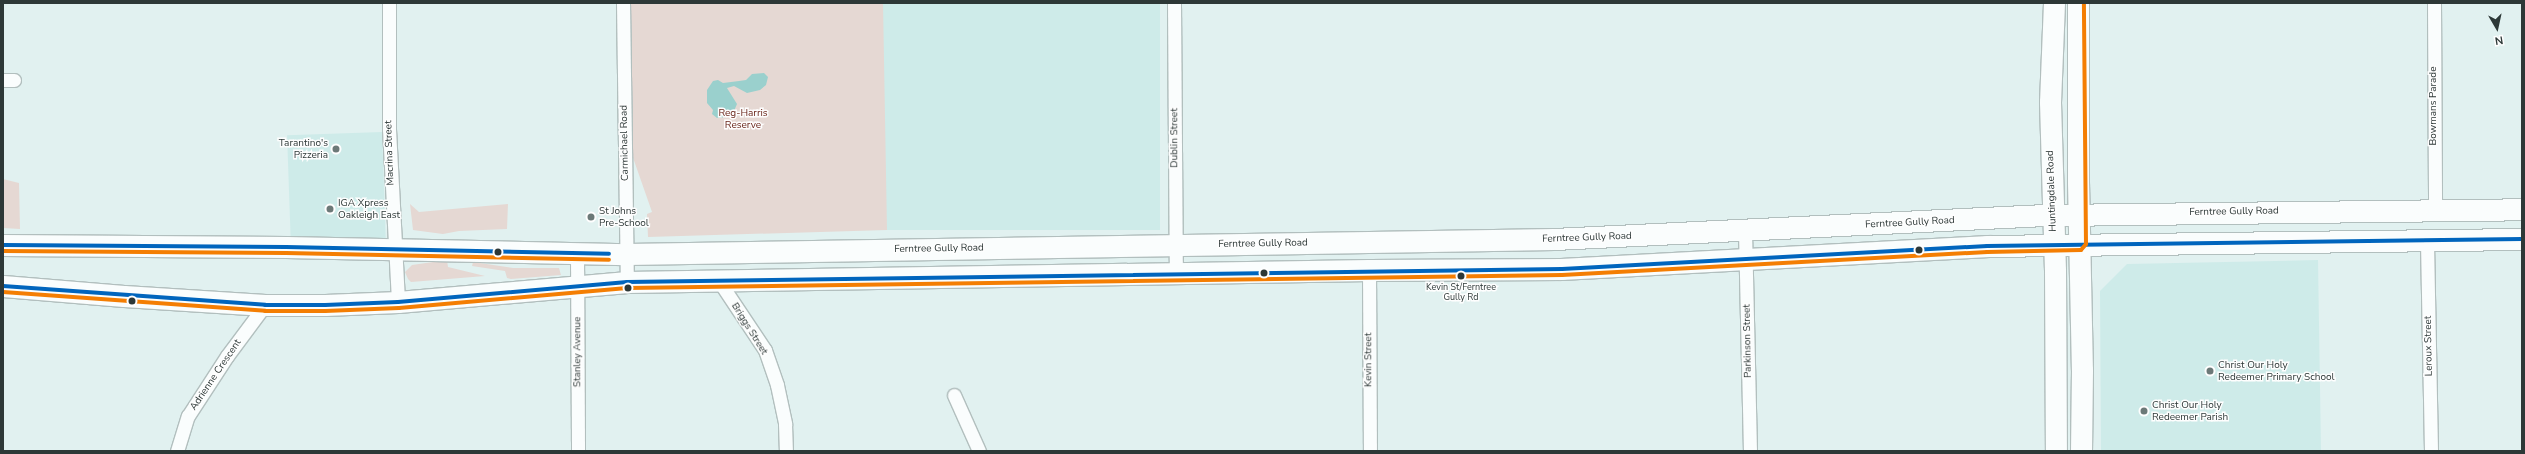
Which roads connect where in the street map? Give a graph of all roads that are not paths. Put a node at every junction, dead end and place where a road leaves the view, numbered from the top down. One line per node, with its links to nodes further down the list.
1 (389, 3): 18 (street, Macrina Street)
2 (623, 3): 20 (street, Carmichael Road)
3 (1174, 3): 17 (street, Dublin Street)
4 (2054, 3): 9 (main road, Huntingdale Road)
5 (2078, 3): 10 (main road)
6 (2434, 3): 7 (street, Bowmans Parade)
7 (2435, 209): 8 (main road, Ferntree Gully Road); 10 (main road, Ferntree Gully Road)
8 (2522, 209)
9 (2053, 214): 10 (main road, Ferntree Gully Road); 11 (main road, Ferntree Gully Road); 16 (main road, Huntingdale Road)
10 (2079, 214): 14 (main road)
11 (1745, 231): 17 (main road, Ferntree Gully Road); 21 (street, Parkinson Street)
12 (2522, 239): 13 (main road)
13 (2427, 242): 14 (main road); 39 (street, Leroux Street)
14 (2080, 244): 16 (main road); 38 (main road)
15 (3, 245): 18 (main road, Ferntree Gully Road)
16 (2054, 245): 21 (main road); 37 (main road, Huntingdale Road)
17 (1174, 246): 20 (main road, Ferntree Gully Road); 23 (street, Dublin Street)
18 (395, 251): 19 (main road, Ferntree Gully Road); 28 (street, Macrina Street)
19 (577, 253): 20 (main road, Ferntree Gully Road); 26 (street, Stanley Avenue)
20 (627, 254): 25 (street, Carmichael Road)
21 (1746, 260): 22 (main road); 36 (street, Parkinson Street)
22 (1369, 270): 23 (main road); 35 (street, Kevin Street)
23 (1176, 273): 24 (main road)
24 (719, 281): 25 (main road); 33 (street, Briggs Street)
25 (626, 282): 26 (main road)
26 (578, 285): 28 (main road); 32 (street, Stanley Avenue)
27 (3, 286): 29 (main road)
28 (398, 302): 29 (main road)
29 (265, 305): 31 (street, Adrienne Crescent)
30 (954, 395): 34 (street)
31 (177, 451)
32 (578, 451)
33 (786, 451)
34 (980, 451)
35 (1370, 451)
36 (1750, 451)
37 (2056, 451)
38 (2081, 451)
39 (2430, 451)

